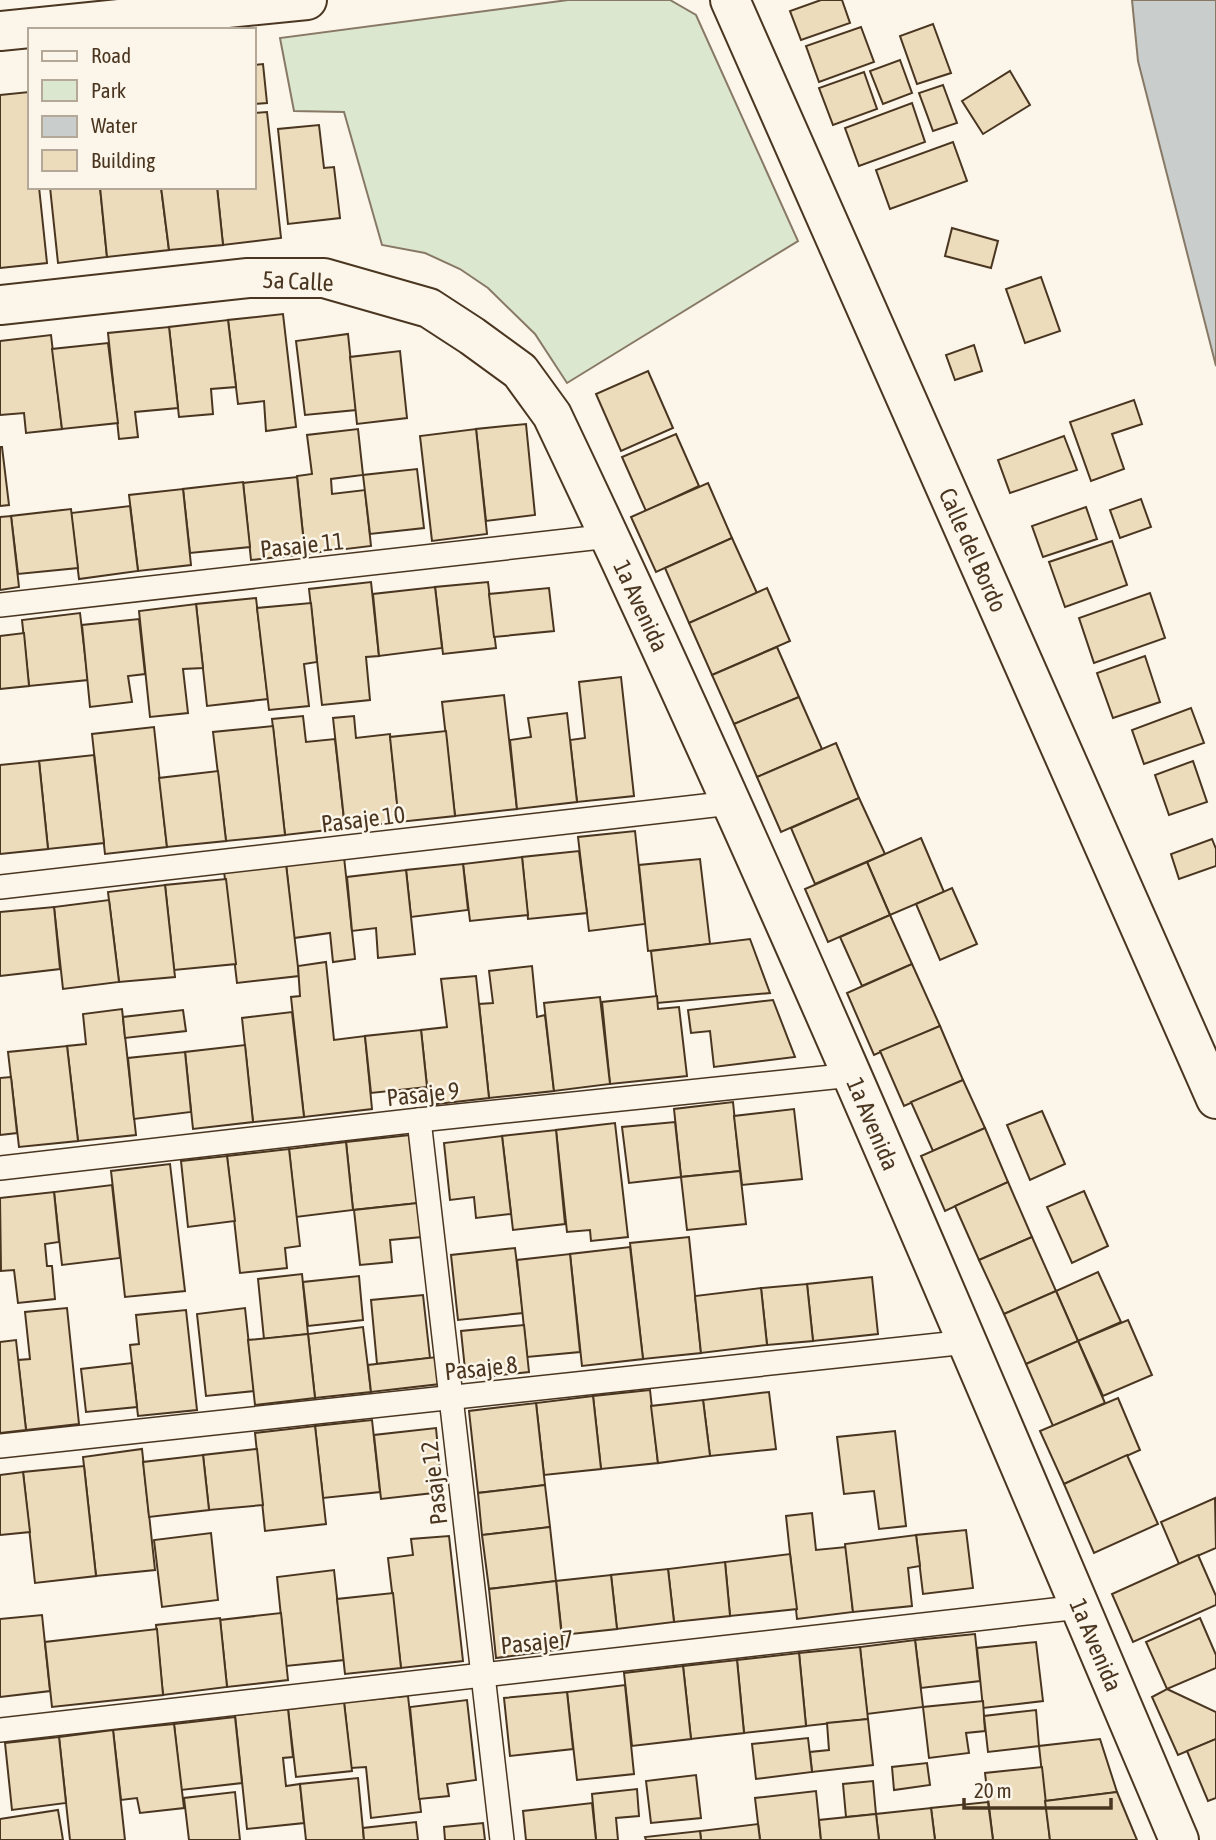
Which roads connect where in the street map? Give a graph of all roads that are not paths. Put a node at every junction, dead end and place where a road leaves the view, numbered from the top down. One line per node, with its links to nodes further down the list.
1 (302, 0): 4 (street)
2 (730, 0): 13 (street, Calle del Bordo)
3 (28, 28): 5 (street)
4 (29, 28)
5 (0, 31)
6 (0, 305): 7 (street, 5a Calle)
7 (552, 415): 8 (street, 1a Avenida)
8 (610, 536): 9 (lane, Pasaje 11); 10 (street, 1a Avenida)
9 (0, 605)
10 (731, 803): 11 (lane, Pasaje 10); 12 (street, 1a Avenida)
11 (0, 887)
12 (852, 1075): 14 (lane, Pasaje 9); 16 (street, 1a Avenida)
13 (1216, 1099)
14 (419, 1121): 15 (lane, Pasaje 9); 17 (lane, Pasaje 12)
15 (0, 1168)
16 (967, 1342): 17 (lane, Pasaje 8); 19 (street, 1a Avenida)
17 (451, 1398): 18 (lane, Pasaje 8); 20 (lane, Pasaje 12)
18 (0, 1446)
19 (1080, 1607): 20 (lane, Pasaje 7); 23 (street, 1a Avenida)
20 (483, 1674): 21 (lane, Pasaje 7); 22 (lane, Pasaje 12)
21 (0, 1730)
22 (502, 1840)
23 (1179, 1840)

